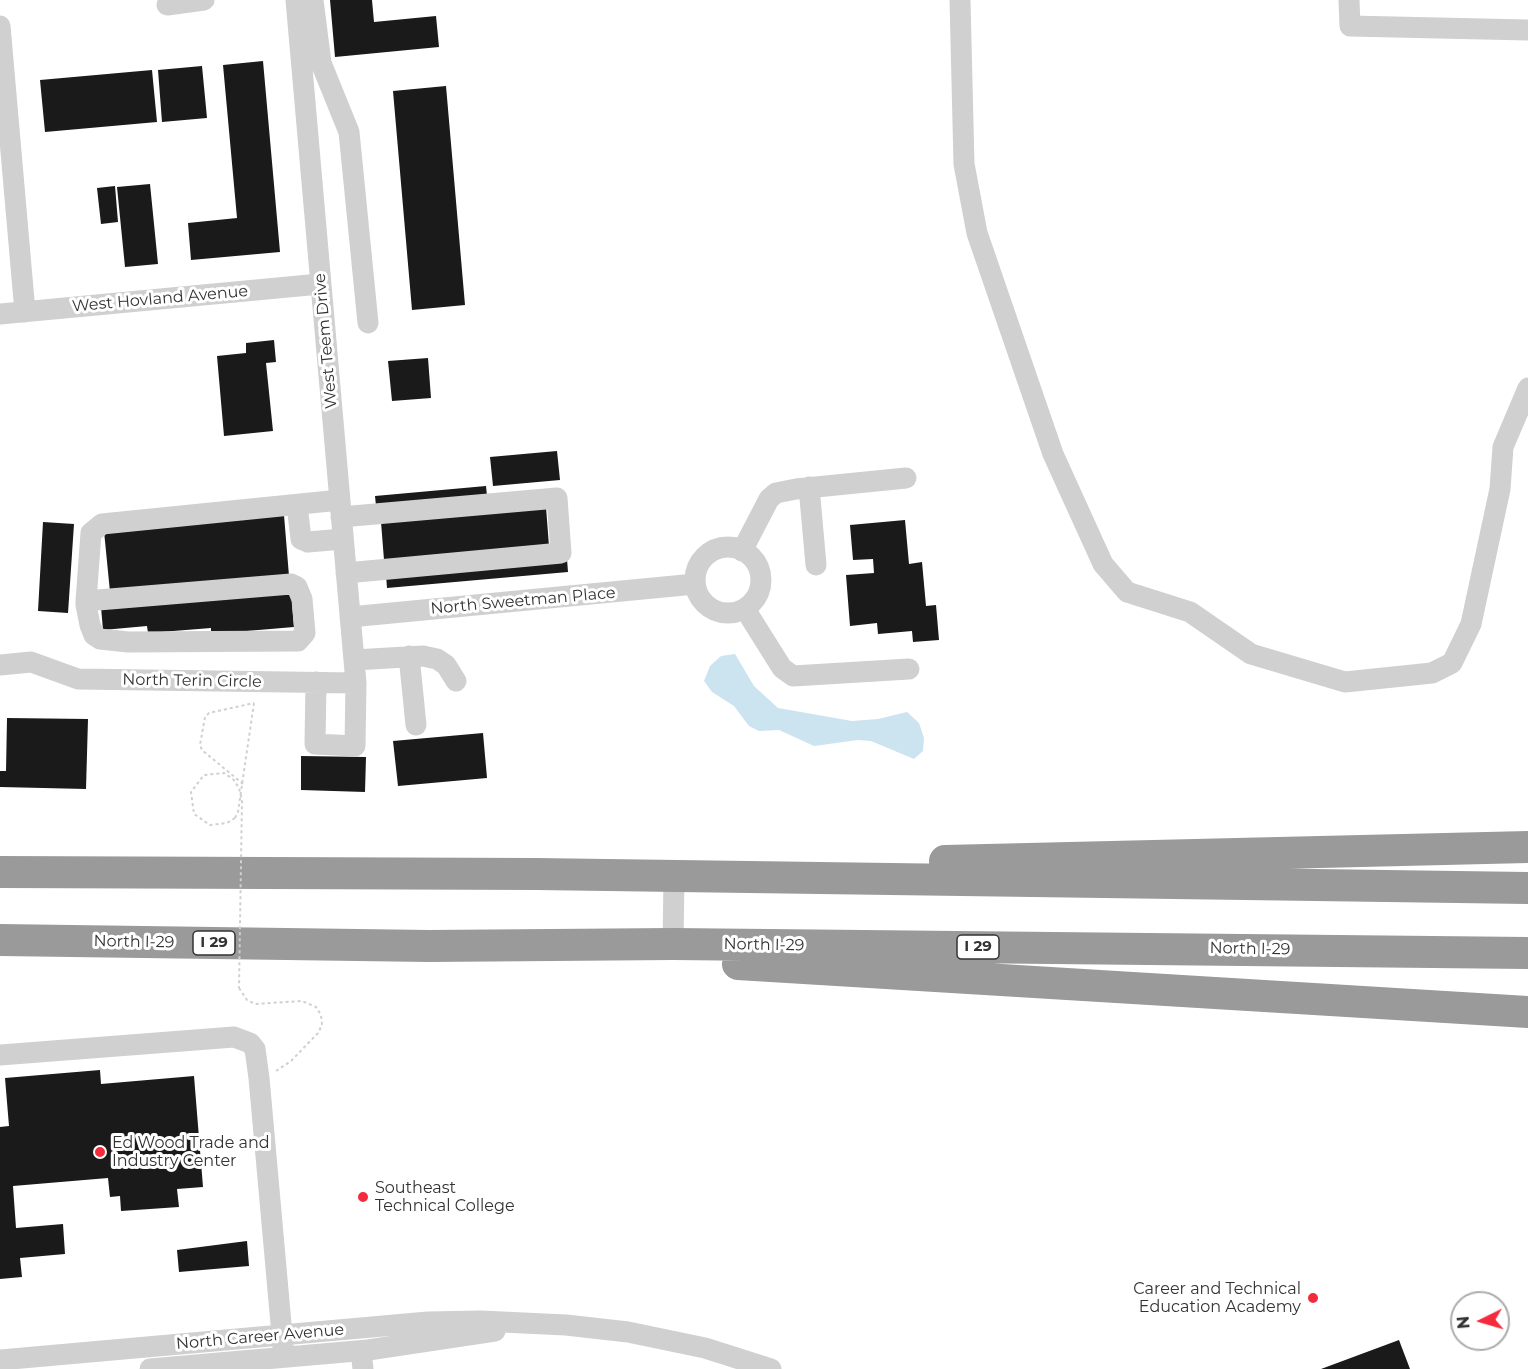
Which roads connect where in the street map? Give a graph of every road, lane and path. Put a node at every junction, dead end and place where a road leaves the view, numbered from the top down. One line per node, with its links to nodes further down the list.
1 (204, 0): 6 (street)
2 (296, 0): 9 (street, West Teem Drive)
3 (313, 0): 9 (street)
4 (960, 0): 15 (street)
5 (1349, 0): 8 (street)
6 (167, 5)
7 (0, 26): 10 (street)
8 (1528, 30)
9 (311, 64): 11 (street, West Teem Drive); 14 (street)
10 (3, 87): 12 (street)
11 (320, 284): 12 (street, West Hovland Avenue); 19 (street, West Teem Drive)
12 (25, 312): 13 (street, West Hovland Avenue)
13 (0, 314)
14 (368, 323)
15 (1528, 388)
16 (906, 478): 17 (street)
17 (809, 487): 21 (street); 22 (street)
18 (297, 505): 19 (street); 20 (street); 25 (street)
19 (341, 509): 20 (street, West Teem Drive); 23 (street)
20 (343, 539): 23 (street, West Teem Drive)
21 (742, 551): 24 (street); 26 (street)
22 (816, 565)
23 (346, 573): 27 (street, West Teem Drive)
24 (695, 584): 26 (street); 27 (street, North Sweetman Place)
25 (86, 601): 25 (street)
26 (745, 609): 31 (street)
27 (350, 617): 29 (street, West Teem Drive)
28 (409, 656): 29 (street); 33 (street); 37 (street)
29 (354, 660): 35 (street, West Teem Drive)
30 (0, 665): 32 (street, North Terin Circle)
31 (909, 669)
32 (255, 681): 34 (street, North Terin Circle); 36 (path)
33 (456, 681)
34 (316, 682): 35 (street, North Terin Circle); 35 (street, West Teem Drive)
35 (356, 683)
36 (254, 704): 38 (path); 38 (path)
37 (416, 724)
38 (243, 784): 52 (path, bridge)
39 (1528, 847): 43 (highway)
40 (0, 850): 42 (highway)
41 (0, 872): 42 (highway)
42 (192, 872): 43 (highway)
43 (536, 874): 44 (highway)
44 (674, 877): 45 (highway); 47 (street)
45 (1528, 888)
46 (0, 940): 48 (highway, North I-29 / I 29)
47 (673, 944): 48 (highway, North I-29 / I 29); 49 (highway, North I-29 / I 29)
48 (429, 946): 50 (highway)
49 (1528, 953)
50 (1528, 1012)
51 (0, 1055): 54 (street)
52 (275, 1071)
53 (519, 1325): 54 (street, North Career Avenue); 57 (street, North Career Avenue); 59 (street, North Career Avenue)
54 (282, 1335): 55 (street); 56 (street, North Career Avenue)
55 (284, 1357): 57 (street, North Career Avenue); 58 (street, North Career Avenue)
56 (0, 1360)
57 (362, 1360)
58 (150, 1369)
59 (771, 1369)

